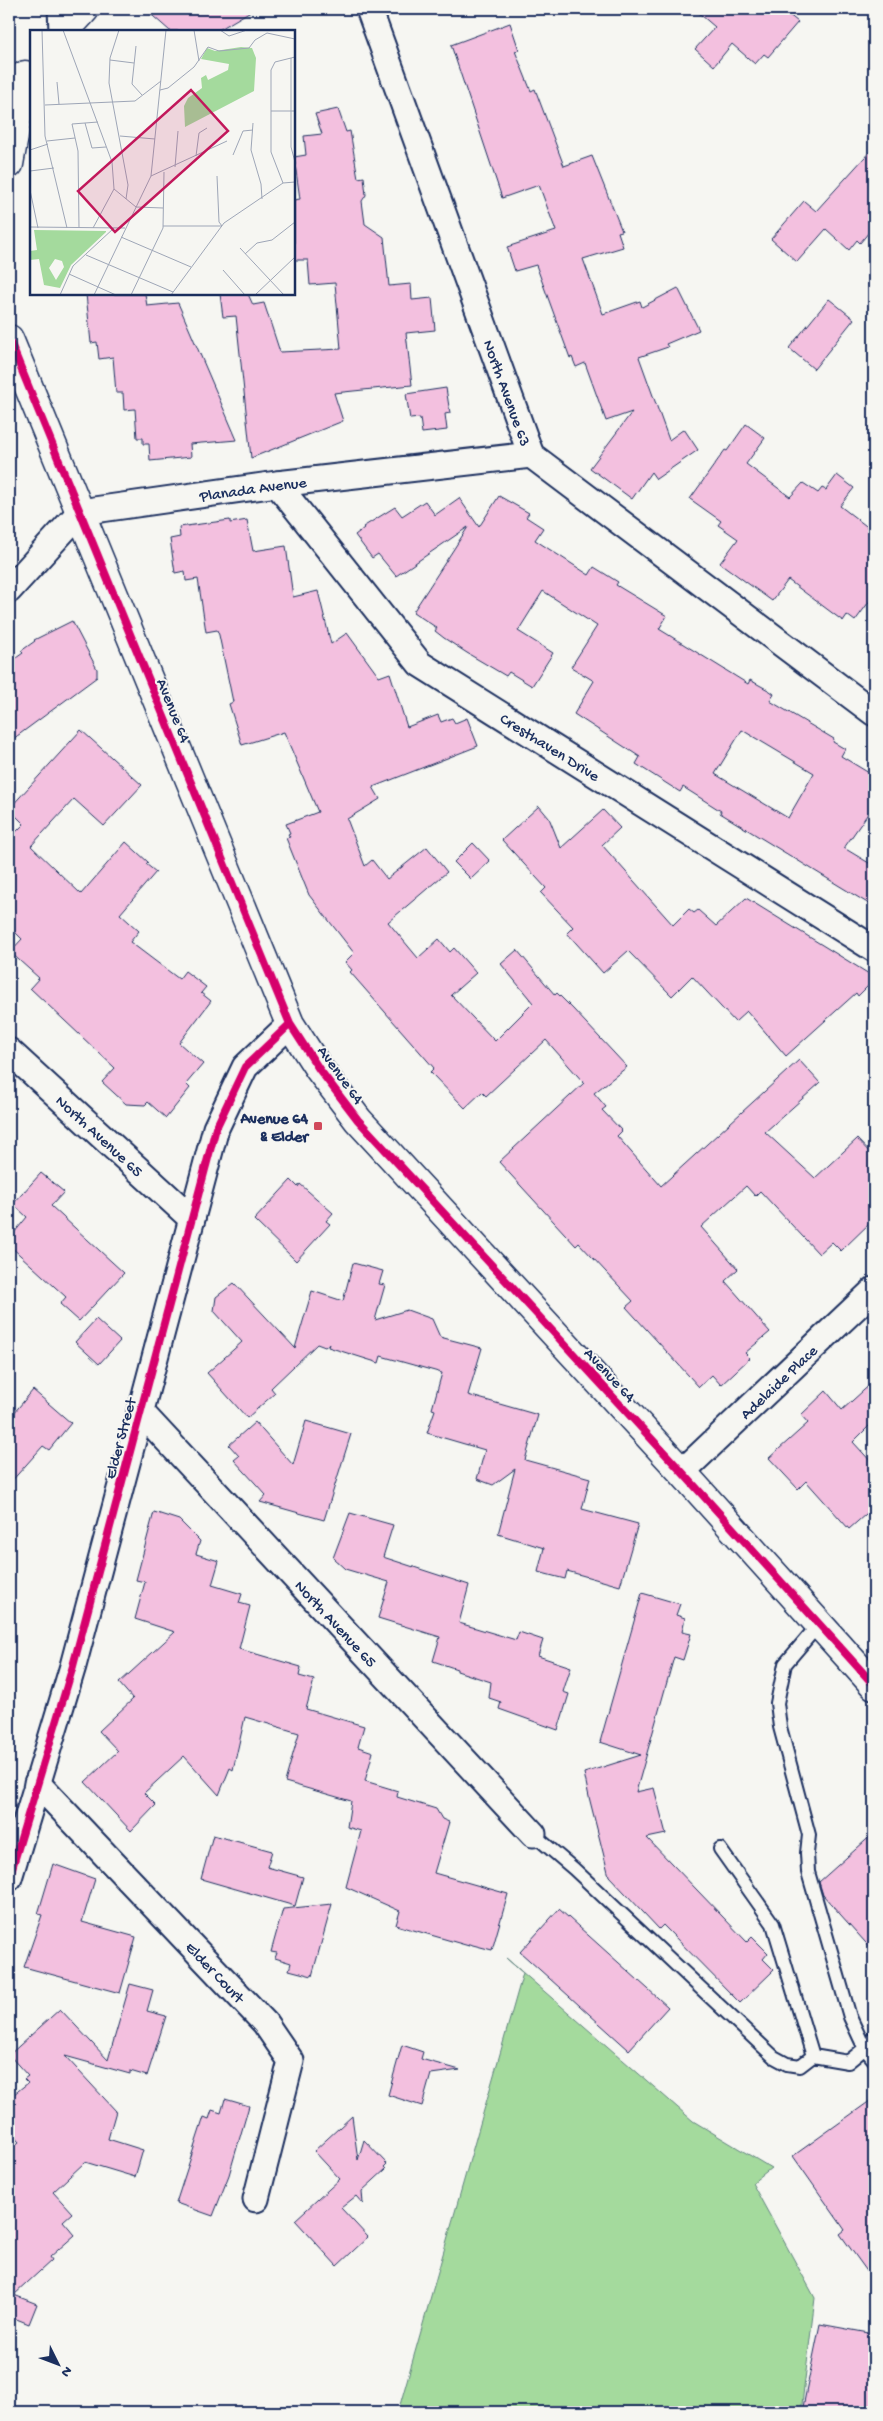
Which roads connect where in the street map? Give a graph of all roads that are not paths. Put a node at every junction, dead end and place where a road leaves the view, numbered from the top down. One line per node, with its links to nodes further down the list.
1 (61, 9): 4 (street)
2 (85, 9): 5 (street)
3 (369, 9): 9 (street, North Avenue 63)
4 (63, 30)
5 (64, 30)
6 (22, 79): 7 (street)
7 (9, 164)
8 (9, 339): 11 (street, Avenue 64)
9 (531, 455): 10 (street, Planada Avenue); 13 (street, North Avenue 63)
10 (277, 484): 11 (street, Planada Avenue); 14 (street, Cresthaven Drive)
11 (80, 512): 12 (street); 15 (street, Avenue 64)
12 (9, 590)
13 (874, 713)
14 (874, 949)
15 (290, 1024): 17 (street, Elder Street); 20 (street, Avenue 64)
16 (9, 1051): 17 (street, North Avenue 65)
17 (192, 1219): 19 (street, Elder Street)
18 (874, 1290): 20 (street, Adelaide Place)
19 (140, 1411): 23 (street, Elder Street); 24 (street, North Avenue 65)
20 (682, 1472): 21 (street, Avenue 64)
21 (819, 1624): 22 (street, Avenue 64); 28 (lane)
22 (874, 1685)
23 (37, 1783): 26 (street, Elder Street); 31 (street, Elder Court)
24 (533, 1834): 29 (lane)
25 (720, 1849): 29 (lane)
26 (9, 1878)
27 (874, 2037): 28 (lane)
28 (864, 2048): 29 (lane); 30 (lane)
29 (813, 2056)
30 (874, 2060)
31 (256, 2199)

